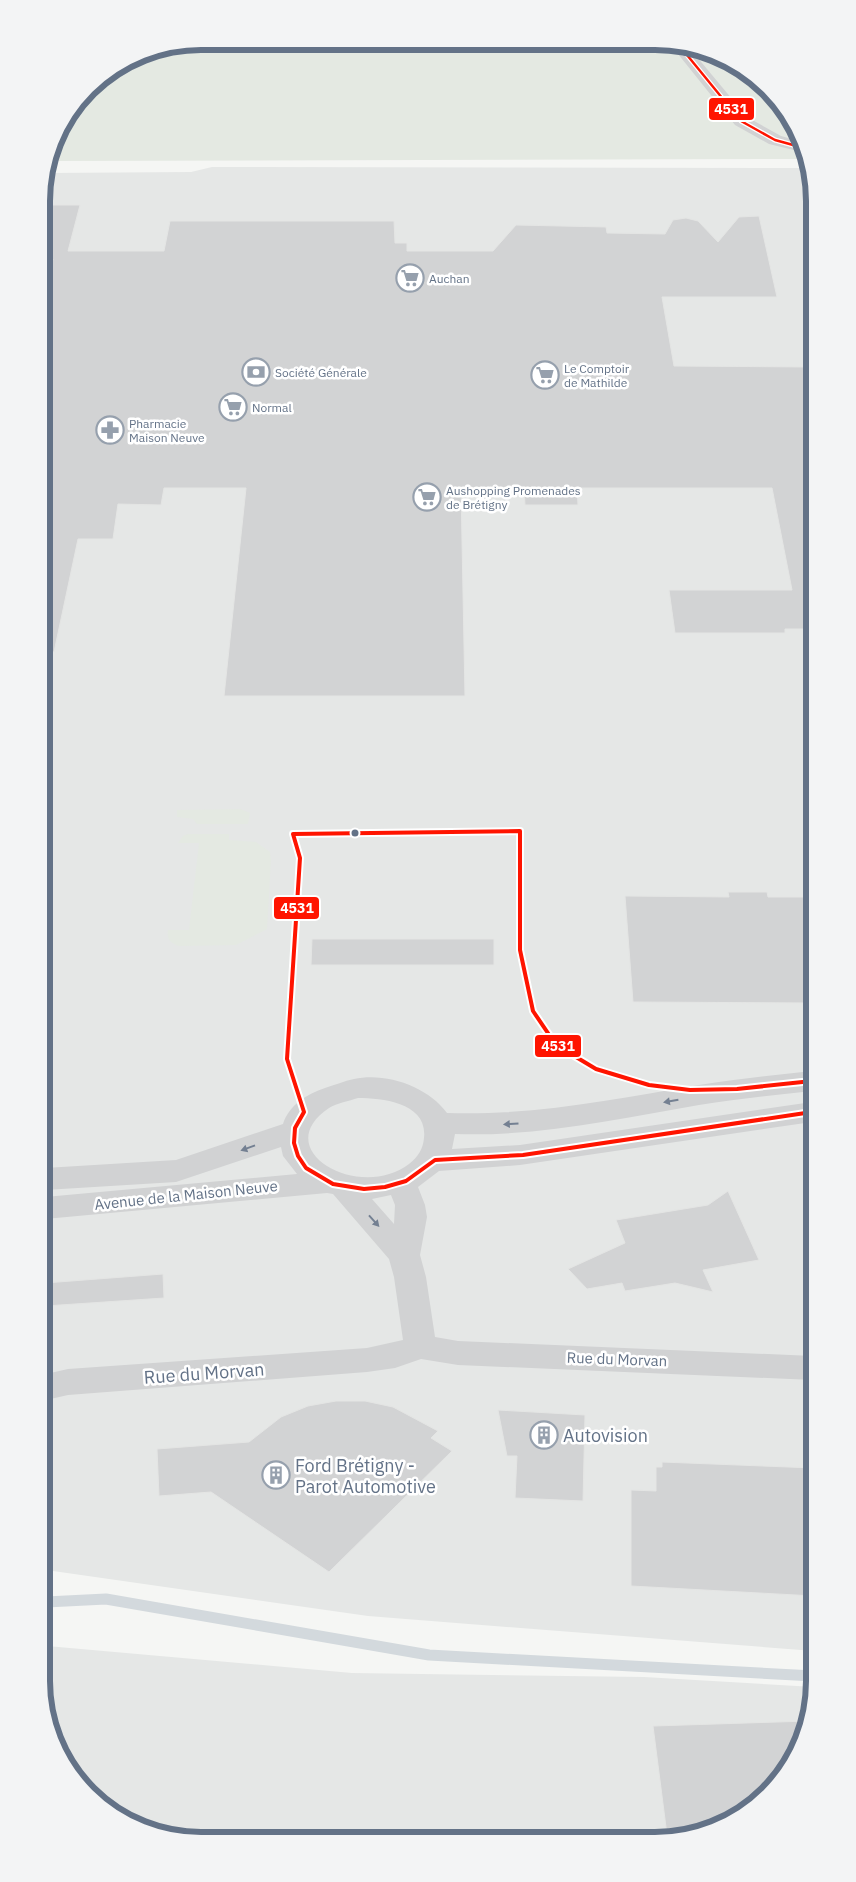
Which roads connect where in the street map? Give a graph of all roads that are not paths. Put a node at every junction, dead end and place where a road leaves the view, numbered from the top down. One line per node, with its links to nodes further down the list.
1 (686, 53): 2 (street)
2 (795, 145)
3 (806, 1082): 5 (street, one-way to 5)
4 (806, 1113): 7 (street)
5 (437, 1123): 6 (street); 7 (street)
6 (293, 1131): 8 (street, Avenue de la Maison Neuve, one-way to 8); 10 (street)
7 (432, 1161): 9 (street)
8 (50, 1179)
9 (401, 1183): 10 (street); 12 (street)
10 (336, 1184): 11 (street, Avenue de la Maison Neuve); 12 (street, one-way to 12)
11 (50, 1208)
12 (404, 1255): 13 (street)
13 (420, 1348): 14 (street, Rue du Morvan); 15 (street, Rue du Morvan)
14 (806, 1368)
15 (50, 1386)

